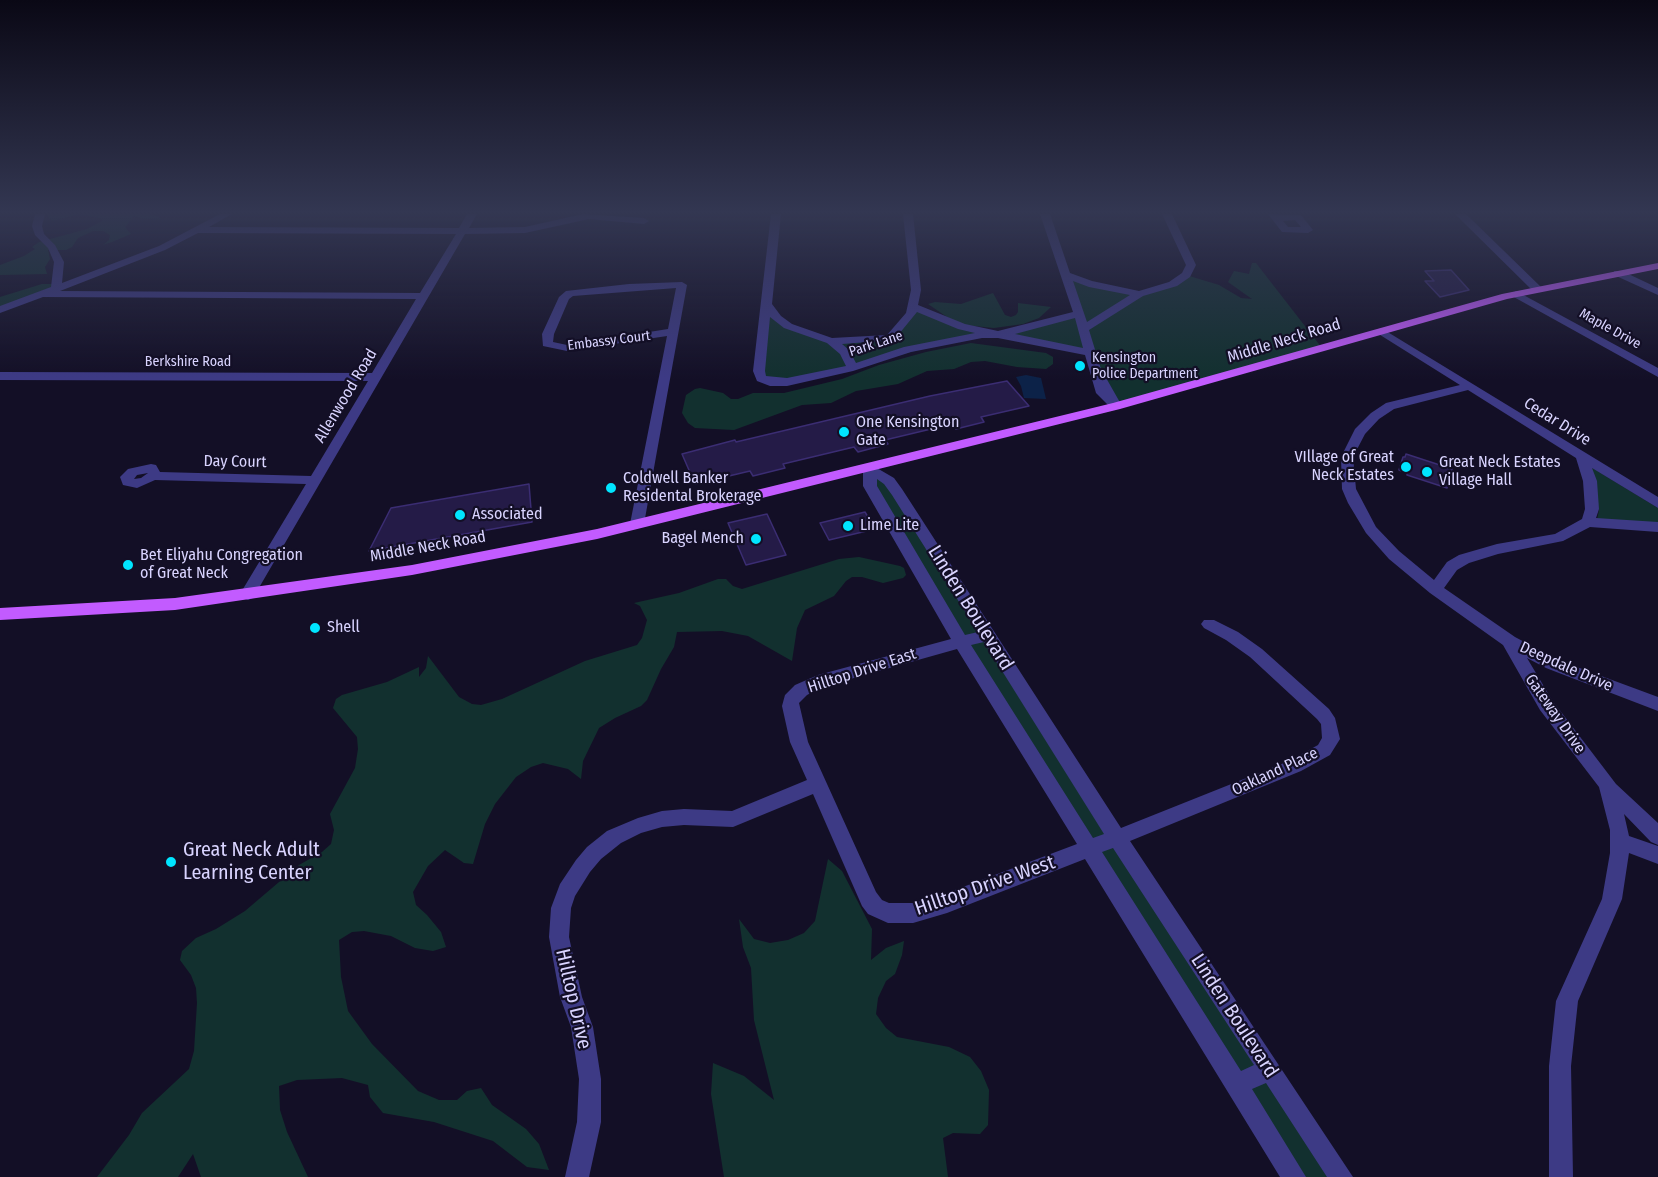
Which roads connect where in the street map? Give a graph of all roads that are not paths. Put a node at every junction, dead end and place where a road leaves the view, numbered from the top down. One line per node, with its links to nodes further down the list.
1 (58, 269): 12 (street)
2 (108, 269): 12 (street)
3 (440, 269): 18 (street, Allenwood Road)
4 (771, 269): 19 (street)
5 (914, 269): 20 (street)
6 (1064, 269): 11 (street)
7 (1190, 269): 16 (street)
8 (1516, 269): 13 (street)
9 (1641, 269): 10 (main road, Middle Neck Road)
10 (1618, 273): 13 (main road, Middle Neck Road); 14 (street)
11 (1066, 276): 16 (street); 22 (street)
12 (56, 289): 15 (street)
13 (1537, 290): 17 (main road, Middle Neck Road)
14 (1658, 292)
15 (43, 294): 18 (street); 21 (street)
16 (1138, 294): 23 (street)
17 (1516, 294): 24 (main road, Middle Neck Road); 33 (street, Maple Drive)
18 (424, 296): 35 (street, Allenwood Road)
19 (767, 305): 28 (street, Park Lane); 32 (street, Park Lane)
20 (912, 306): 26 (street, Park Lane); 27 (street)
21 (0, 310)
22 (1079, 314): 23 (street); 26 (street, Park Lane)
23 (1084, 328): 30 (street)
24 (1382, 330): 31 (street, Cedar Drive); 31 (street); 37 (main road, Middle Neck Road)
25 (673, 332): 25 (street, Embassy Court); 46 (street, Embassy Court)
26 (1004, 334): 29 (street, Park Lane); 30 (street, Park Lane)
27 (890, 338): 28 (street); 29 (street)
28 (831, 341): 32 (street)
29 (908, 349): 32 (street, Park Lane)
30 (1091, 353): 37 (street)
31 (1439, 367): 36 (street, Cedar Drive)
32 (853, 368)
33 (1658, 373)
34 (0, 376): 35 (street, Berkshire Road)
35 (376, 377): 41 (street, Allenwood Road)
36 (1468, 386): 38 (street, Cedar Drive); 48 (street, Gateway Drive)
37 (1116, 406): 39 (main road, Middle Neck Road)
38 (1582, 458): 44 (street, Cedar Drive); 45 (street)
39 (870, 468): 42 (street, Linden Boulevard); 43 (street, Linden Boulevard); 46 (main road, Middle Neck Road)
40 (153, 476): 41 (street, Day Court)
41 (315, 480): 49 (street, Allenwood Road)
42 (897, 492): 43 (street); 52 (street, Linden Boulevard)
43 (876, 498): 54 (street, Linden Boulevard)
44 (1658, 503)
45 (1588, 522): 47 (street); 48 (street)
46 (637, 524): 49 (main road, Middle Neck Road)
47 (1658, 527)
48 (1435, 589): 53 (street, Gateway Drive)
49 (248, 594): 50 (main road, Middle Neck Road)
50 (0, 614)
51 (1209, 624): 59 (street, Oakland Place)
52 (987, 635): 54 (street, Hilltop Drive East); 59 (street, Linden Boulevard)
53 (1509, 641): 55 (street, Deepdale Drive); 57 (street, Gateway Drive)
54 (961, 642): 56 (street, Hilltop Drive East); 61 (street, Linden Boulevard)
55 (1658, 704)
56 (817, 784): 61 (street, Hilltop Drive West); 65 (street, Hilltop Drive)
57 (1607, 784): 58 (street); 60 (street, Gateway Drive)
58 (1658, 836)
59 (1117, 838): 61 (street, Oakland Place); 63 (street, Linden Boulevard)
60 (1619, 841): 62 (street); 68 (street, Gateway Drive)
61 (1088, 850): 64 (street, Linden Boulevard)
62 (1658, 855)
63 (1270, 1070): 64 (street); 67 (street, Linden Boulevard)
64 (1236, 1085): 66 (street, Linden Boulevard)
65 (577, 1177)
66 (1294, 1177)
67 (1341, 1177)
68 (1561, 1177)

